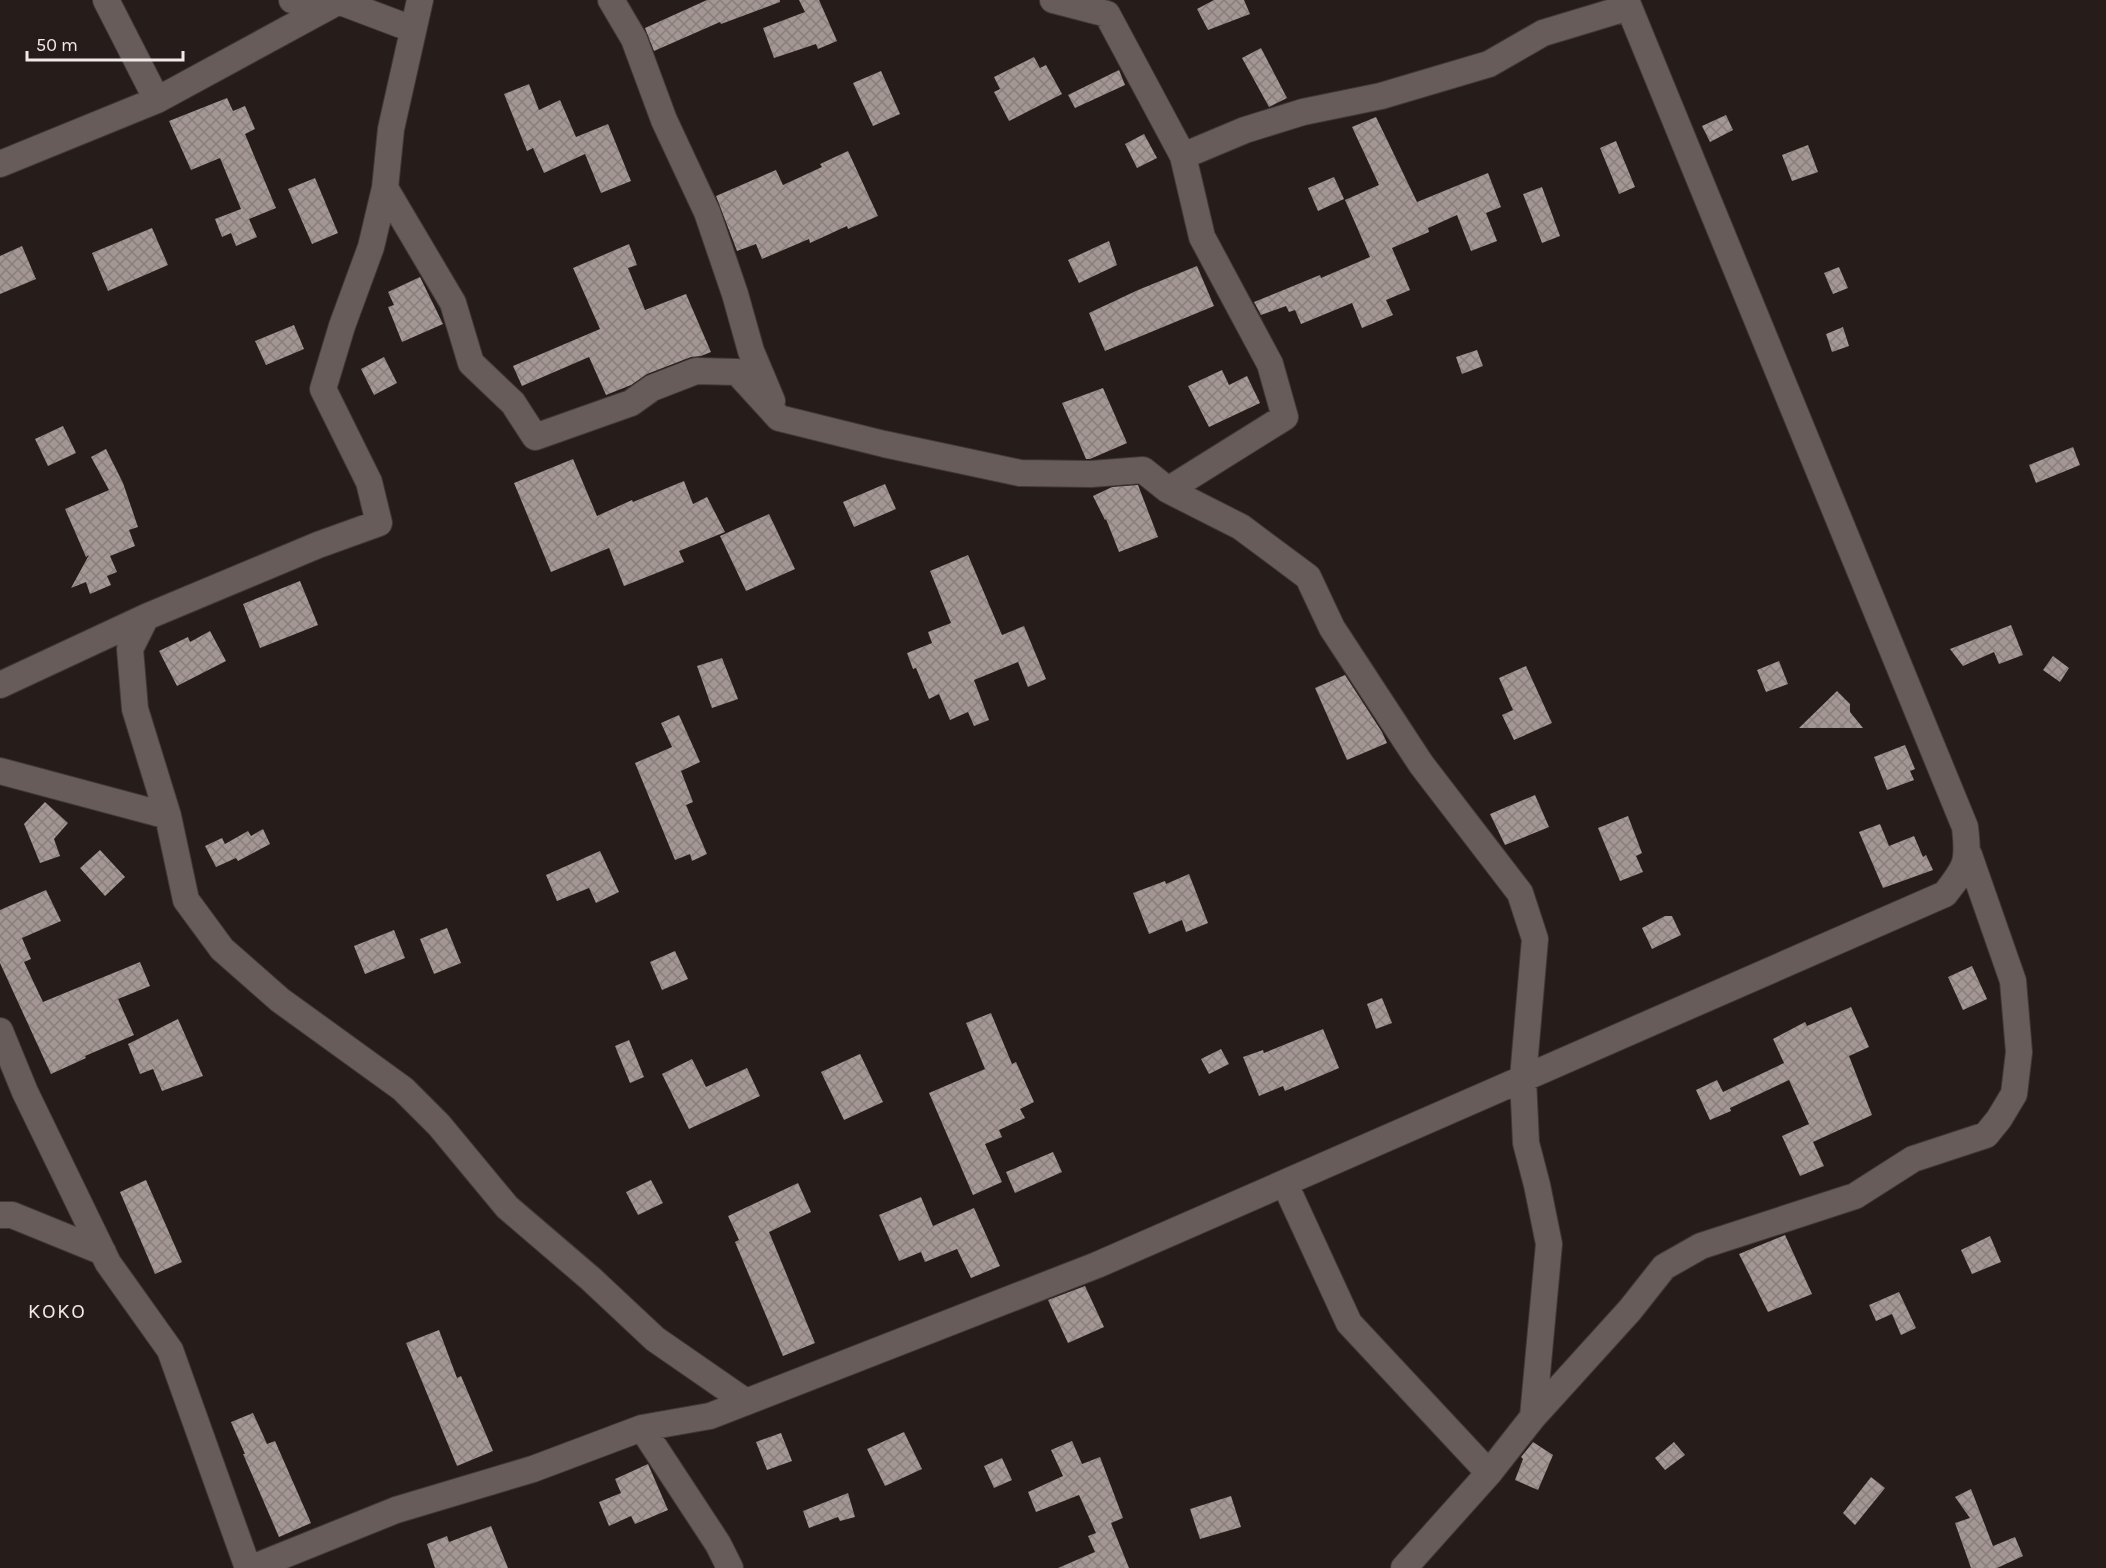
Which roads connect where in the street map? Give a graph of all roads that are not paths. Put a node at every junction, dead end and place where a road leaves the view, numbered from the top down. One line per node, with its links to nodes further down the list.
1 (106, 0): 9 (street)
2 (292, 0): 6 (street)
3 (420, 0): 8 (street)
4 (611, 0): 13 (street)
5 (1053, 0): 10 (street)
6 (340, 1): 8 (street); 9 (street)
7 (1628, 4): 10 (street); 19 (street)
8 (412, 29): 12 (street)
9 (157, 100): 11 (street)
10 (1182, 156): 14 (street)
11 (0, 164)
12 (385, 188): 13 (street); 15 (street)
13 (779, 418): 14 (street)
14 (1168, 490): 21 (street)
15 (147, 617): 16 (street); 18 (street)
16 (0, 684)
17 (0, 771): 18 (street)
18 (168, 816): 25 (street)
19 (1969, 855): 21 (street); 26 (street)
20 (0, 1031): 24 (street)
21 (1523, 1078): 22 (street); 26 (street)
22 (1285, 1184): 25 (street); 28 (street)
23 (0, 1215): 24 (street)
24 (103, 1252): 29 (street)
25 (746, 1402): 27 (street)
26 (1533, 1417): 28 (street)
27 (642, 1428): 29 (street); 30 (street)
28 (1489, 1473): 31 (street)
29 (250, 1568)
30 (730, 1568)
31 (1404, 1568)

